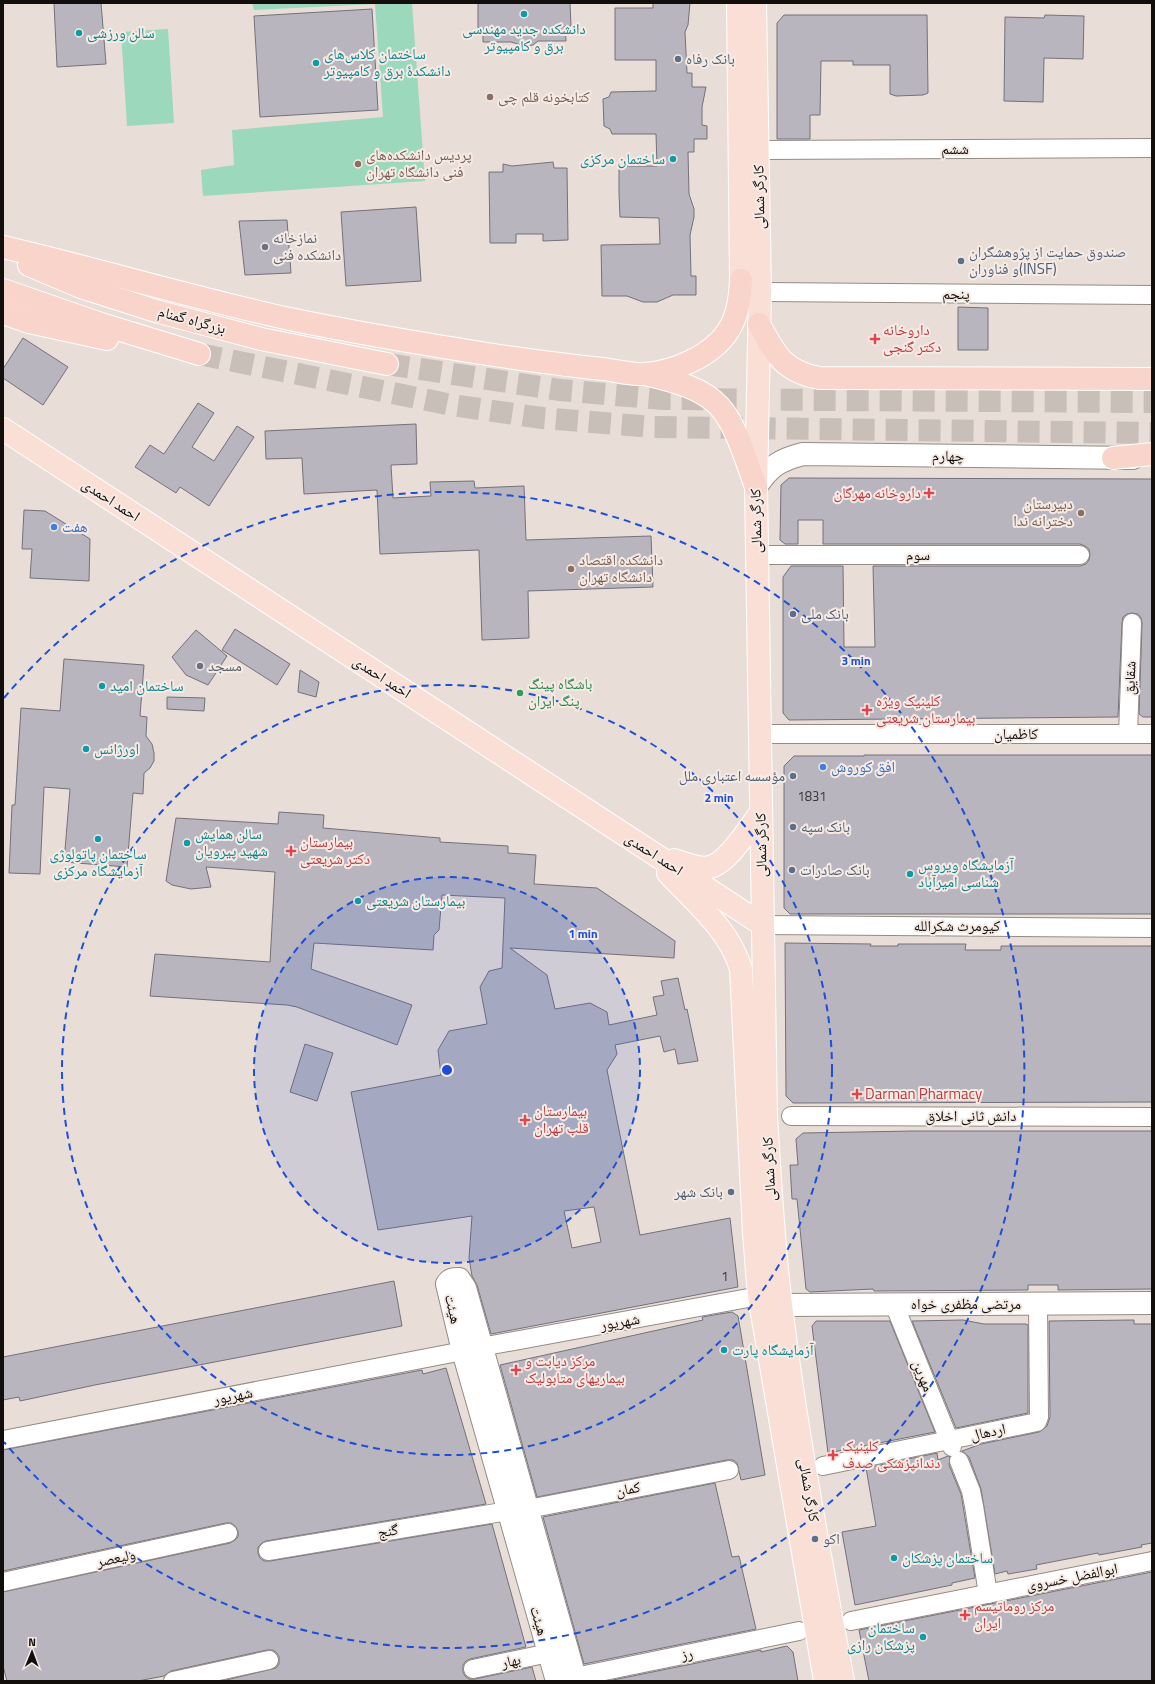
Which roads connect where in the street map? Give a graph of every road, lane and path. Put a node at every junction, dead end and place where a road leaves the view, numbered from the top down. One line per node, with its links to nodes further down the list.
1 (738, 3): 7 (main road, کارگر شمالی)
2 (755, 3): 4 (main road, کارگر شمالی)
3 (1152, 148): 4 (street, ششم)
4 (758, 150): 9 (main road, کارگر شمالی)
5 (3, 247): 14 (highway)
6 (3, 254): 13 (highway, بزرگراه گمنام)
7 (742, 280): 14 (highway)
8 (3, 290): 11 (highway, بزرگراه گمنام)
9 (760, 292): 10 (street, پنجم); 12 (main road, کارگر شمالی)
10 (1152, 295)
11 (3, 313)
12 (759, 324): 15 (highway); 20 (main road, کارگر شمالی)
13 (387, 364)
14 (644, 374): 20 (highway)
15 (1152, 379)
16 (3, 429): 28 (main road, احمد احمدی)
17 (1152, 454): 18 (highway)
18 (1113, 458): 19 (street, چهارم); 20 (street, چهارم)
19 (1152, 458)
20 (756, 487): 21 (main road, کارگر شمالی)
21 (757, 555): 22 (street, سوم); 24 (main road, کارگر شمالی)
22 (1080, 555)
23 (1132, 623): 25 (street, شقایق)
24 (760, 734): 25 (street, کاظمیان); 27 (main road, کارگر شمالی)
25 (1128, 734): 26 (street, کاظمیان)
26 (1152, 734)
27 (761, 812): 28 (main road); 29 (main road, کارگر شمالی)
28 (646, 850): 29 (main road, احمد احمدی); 33 (main road, کارگر شمالی)
29 (762, 925): 30 (street, کیومرث شکرالله); 37 (main road, کارگر شمالی)
30 (1152, 928)
31 (791, 1116): 32 (street, دانش ثانی اخلاق)
32 (1152, 1117)
33 (759, 1296): 38 (street, شهریور); 56 (main road, کارگر شمالی)
34 (1152, 1303): 36 (street, مرتضی مظفری خواه)
35 (894, 1304): 36 (street, مرتضی مظفری خواه); 37 (street, مرتضی مظفری خواه); 40 (street, مهرین)
36 (1038, 1304): 40 (street, اردهال)
37 (780, 1305): 57 (main road, کارگر شمالی)
38 (472, 1349): 39 (street, شهریور); 43 (street, هیئت)
39 (3, 1440)
40 (954, 1449): 41 (street, اردهال); 48 (street, مهرین)
41 (823, 1466)
42 (729, 1470): 43 (street, کمان)
43 (518, 1510): 45 (street, گنج); 51 (street, هیئت); 54 (street, هیئت)
44 (228, 1533): 47 (street, ولیعصر)
45 (268, 1551)
46 (1152, 1560): 48 (street, ابوالفضل خسروی)
47 (3, 1582)
48 (988, 1594): 49 (street, ابوالفضل خسروی)
49 (851, 1621)
50 (799, 1631): 54 (street, رز)
51 (549, 1653): 53 (street, بهار); 54 (street, هیئت)
52 (269, 1660): 55 (street)
53 (473, 1669)
54 (569, 1680)
55 (173, 1681)
56 (825, 1681)
57 (843, 1681)

